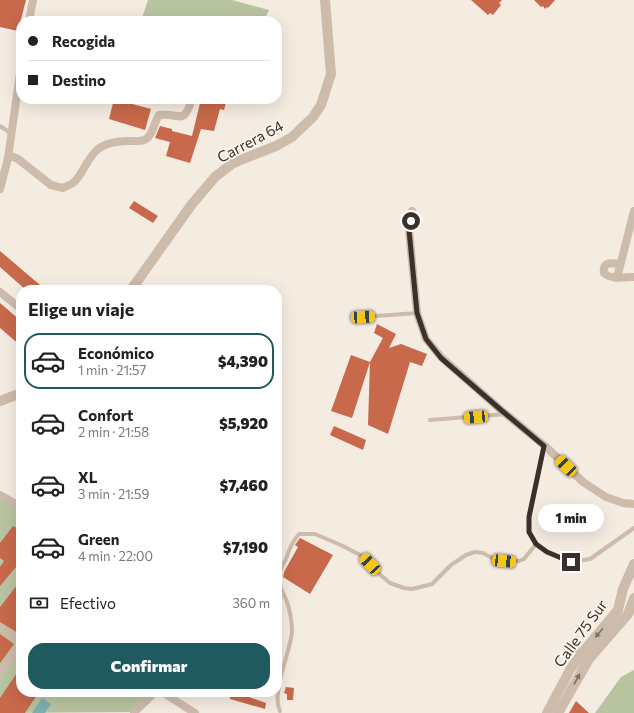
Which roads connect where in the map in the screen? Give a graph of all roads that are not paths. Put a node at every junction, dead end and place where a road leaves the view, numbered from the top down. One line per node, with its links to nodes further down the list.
1 (33, 0): 3 (street)
2 (325, 0): 15 (street, Carrera 64)
3 (30, 16)
4 (16, 104): 7 (street)
5 (191, 104): 8 (street)
6 (0, 126): 7 (lane)
7 (12, 135): 8 (street)
8 (9, 154): 9 (street)
9 (0, 189)
10 (412, 211): 18 (street)
11 (634, 211): 12 (street)
12 (620, 264): 14 (street); 14 (street)
13 (634, 277): 14 (street)
14 (617, 278)
15 (135, 285)
16 (0, 292): 17 (street)
17 (16, 305)
18 (417, 313): 19 (lane); 22 (street)
19 (363, 317)
20 (16, 395): 21 (street)
21 (0, 401)
22 (506, 414): 23 (lane); 24 (street)
23 (430, 420)
24 (544, 446): 27 (street); 29 (lane)
25 (0, 495): 26 (street)
26 (16, 504)
27 (634, 504)
28 (634, 528): 29 (lane)
29 (536, 544): 30 (lane)
30 (282, 568)
31 (633, 569): 34 (street, Calle 75 Sur)
32 (282, 592): 41 (lane)
33 (634, 599): 34 (street); 49 (street, Calle 75 Sur, one-way to 33)
34 (620, 601): 38 (street, Calle 75 Sur, one-way to 38)
35 (0, 627): 36 (street)
36 (16, 638)
37 (568, 646): 38 (lane)
38 (582, 653): 48 (street, Calle 75 Sur)
39 (16, 655): 40 (street)
40 (0, 673)
41 (282, 675)
42 (147, 697): 46 (street)
43 (170, 697): 47 (street)
44 (278, 697): 45 (lane)
45 (280, 711)
46 (134, 713)
47 (195, 713)
48 (547, 713)
49 (558, 713)

